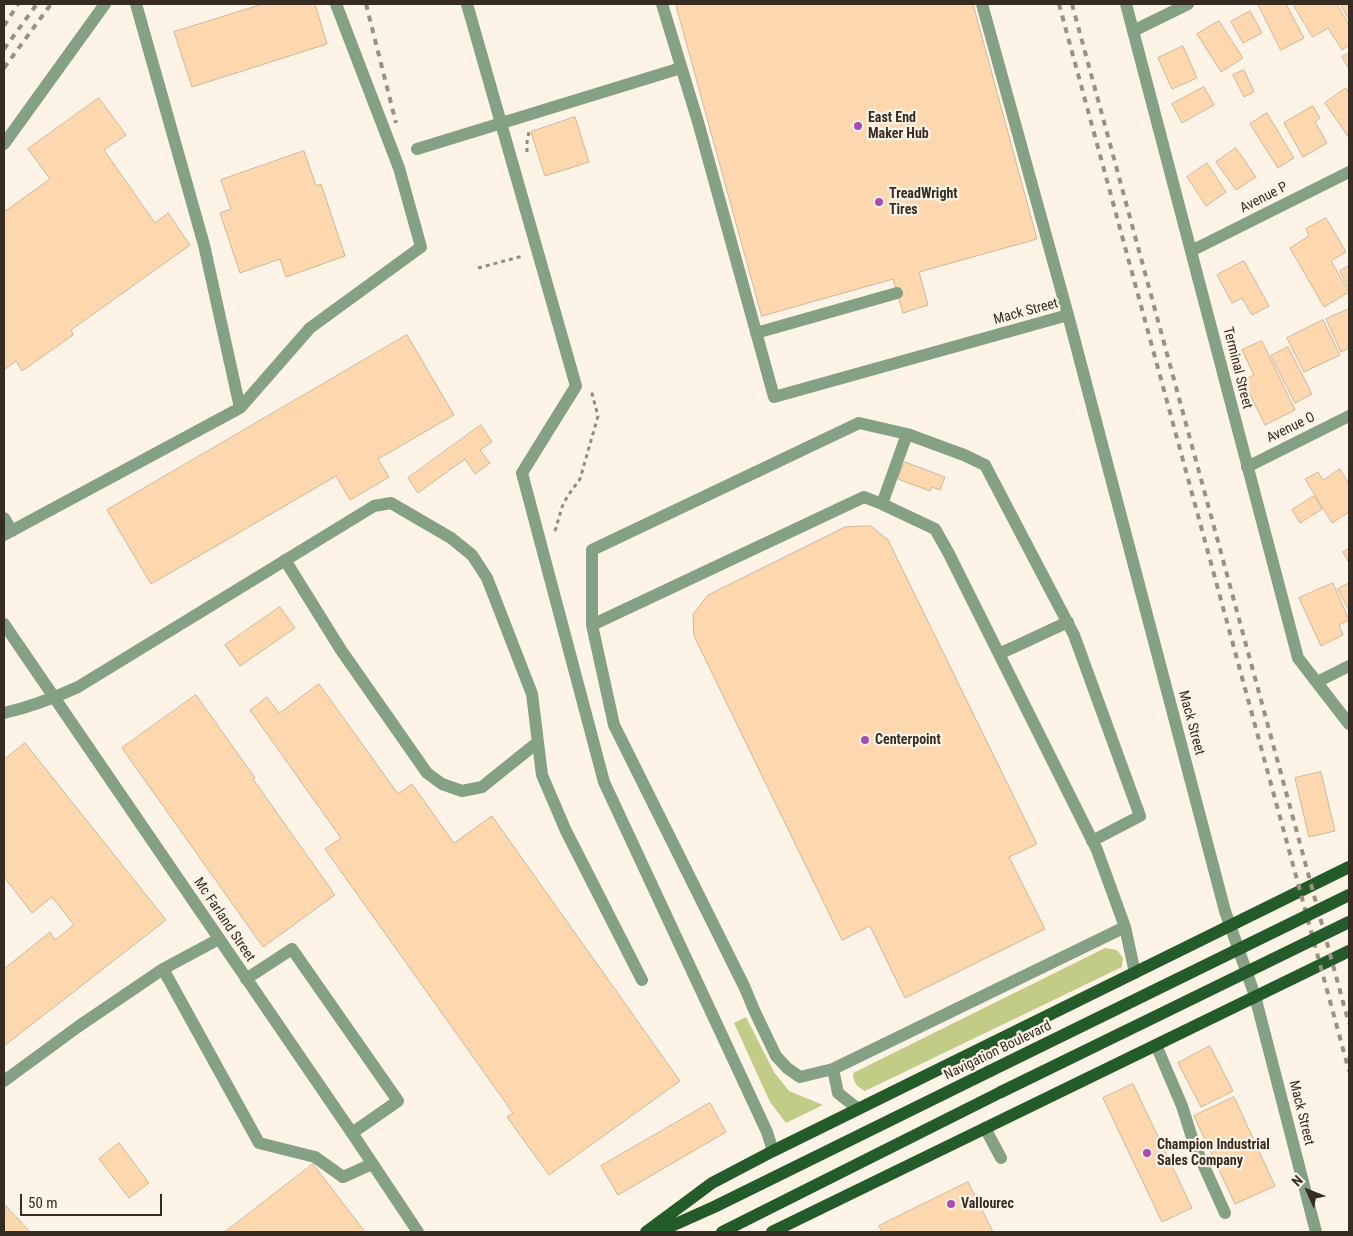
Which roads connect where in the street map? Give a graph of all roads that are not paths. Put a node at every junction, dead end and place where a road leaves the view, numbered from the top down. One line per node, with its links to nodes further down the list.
1 (105, 4): 12 (street)
2 (136, 4): 19 (street)
3 (336, 4): 19 (street)
4 (467, 4): 11 (street)
5 (662, 4): 10 (street)
6 (982, 4): 17 (street)
7 (1126, 4): 9 (street, Terminal Street)
8 (1188, 4): 9 (street)
9 (1133, 30): 15 (street, Terminal Street)
10 (681, 68): 11 (street); 18 (street)
11 (501, 123): 13 (street); 56 (street)
12 (4, 144)
13 (417, 149)
14 (1349, 172): 15 (street, Avenue P)
15 (1191, 251): 22 (street, Terminal Street)
16 (897, 293): 18 (street)
17 (1068, 315): 18 (street, Mack Street); 42 (street, Mack Street)
18 (756, 333)
19 (240, 408): 25 (street)
20 (1349, 416): 22 (street, Avenue O)
21 (907, 434): 23 (street); 27 (street); 29 (street)
22 (1247, 467): 32 (street, Terminal Street)
23 (882, 504): 29 (street); 30 (street)
24 (4, 518): 25 (street)
25 (8, 533)
26 (285, 560): 33 (street); 36 (street); 36 (street)
27 (1068, 622): 30 (street); 37 (street)
28 (4, 624): 33 (street, Mc Farland Street)
29 (592, 625): 51 (street)
30 (999, 654): 37 (street)
31 (1349, 666): 32 (street)
32 (1317, 682): 35 (street, Terminal Street)
33 (54, 698): 34 (street); 43 (street, Mc Farland Street)
34 (4, 713)
35 (1349, 724)
36 (538, 742): 48 (street)
37 (1092, 840): 41 (street)
38 (1349, 867): 42 (main road)
39 (1349, 895): 62 (main road, Navigation Boulevard, bridge)
40 (1349, 922): 63 (main road, bridge)
41 (1125, 927): 46 (street); 51 (street)
42 (1230, 927): 46 (main road); 49 (street, Mack Street)
43 (219, 939): 45 (street); 47 (street, Mc Farland Street)
44 (1349, 951): 49 (main road)
45 (163, 969): 52 (street); 58 (street)
46 (1135, 973): 53 (main road)
47 (246, 979): 55 (street, Mc Farland Street); 55 (street)
48 (642, 980)
49 (1255, 996): 50 (main road); 65 (street, Mack Street)
50 (1156, 1045): 54 (main road); 59 (street)
51 (833, 1069): 53 (street)
52 (4, 1081)
53 (858, 1109): 56 (main road)
54 (985, 1128): 57 (street); 64 (main road)
55 (352, 1133): 58 (street, Mc Farland Street)
56 (773, 1151): 61 (main road)
57 (1001, 1158)
58 (372, 1164): 60 (street, Mc Farland Street)
59 (1225, 1214)
60 (418, 1232)
61 (646, 1232)
62 (658, 1232)
63 (722, 1232)
64 (772, 1232)
65 (1316, 1232)

